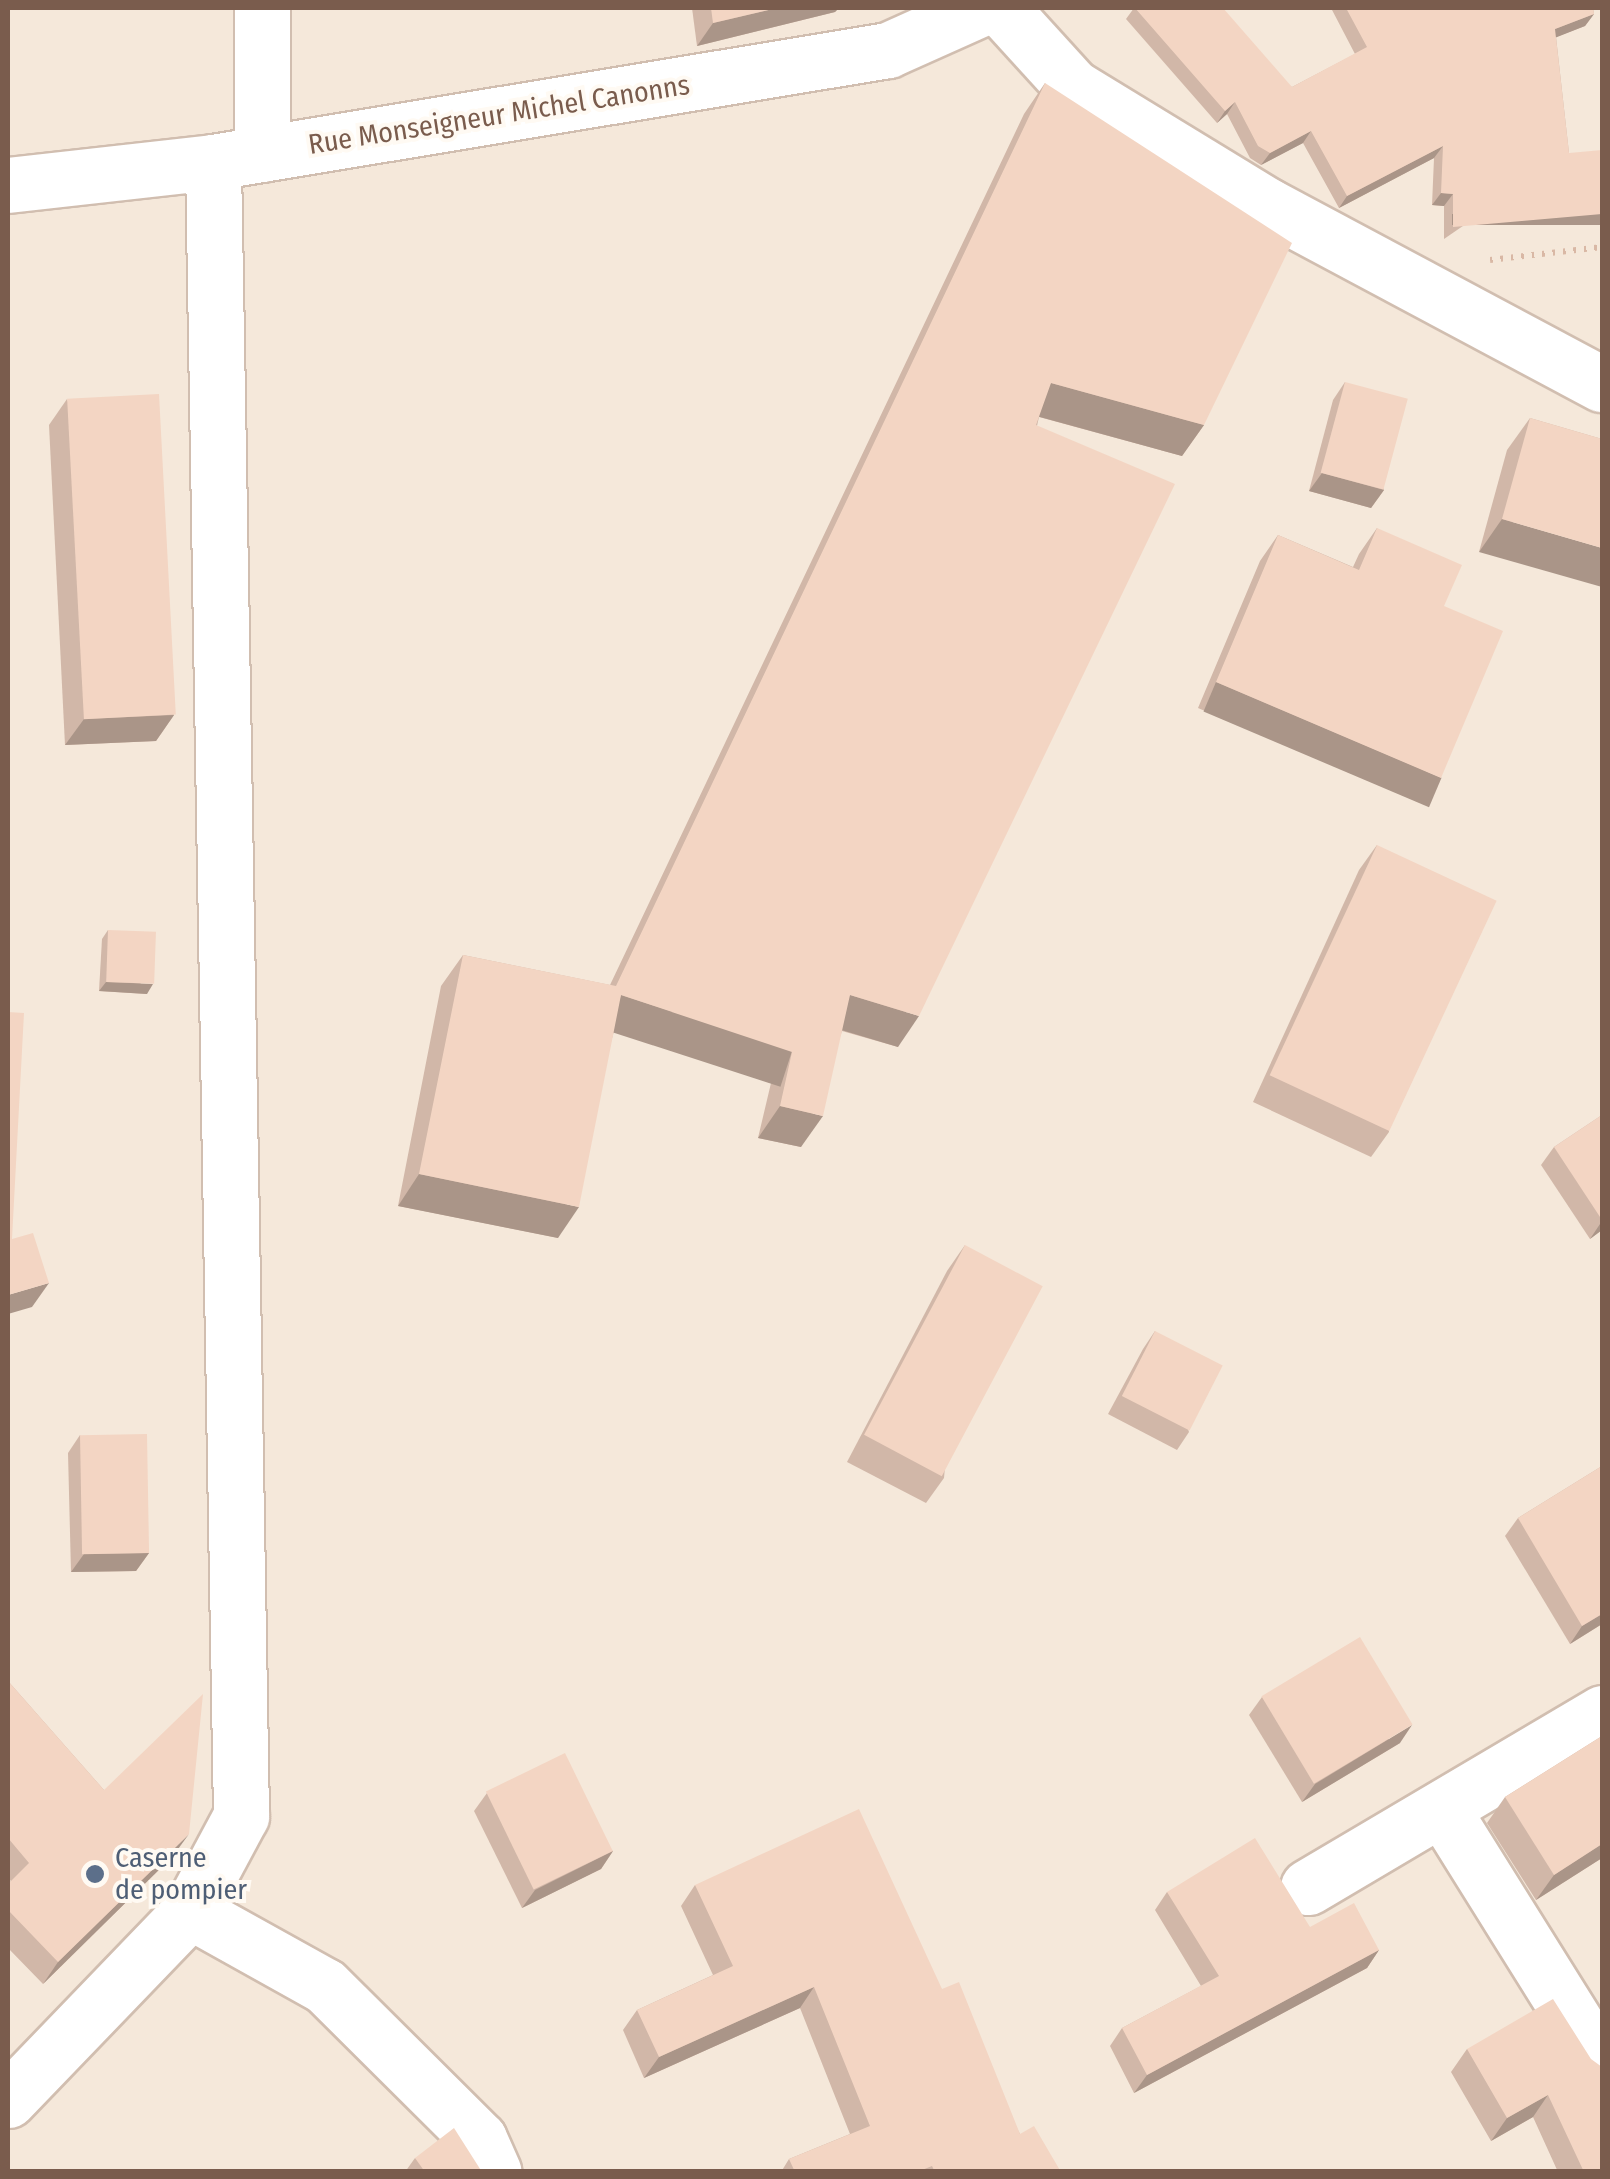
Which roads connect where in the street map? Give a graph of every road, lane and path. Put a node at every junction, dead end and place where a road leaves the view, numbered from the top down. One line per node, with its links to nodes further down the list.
1 (262, 8): 4 (street)
2 (982, 8): 4 (street, Rue Monseigneur Michel Canonns)
3 (1001, 8): 7 (street)
4 (237, 158): 5 (street, Rue Monseigneur Michel Canonns); 12 (street)
5 (8, 185)
6 (1602, 247): 7 (path)
7 (1406, 280): 8 (street)
8 (1602, 384)
9 (1602, 1714): 10 (street)
10 (1442, 1809): 11 (street); 13 (street)
11 (1308, 1887)
12 (190, 1911): 14 (street); 15 (street)
13 (1602, 2066)
14 (8, 2100)
15 (494, 2172)

